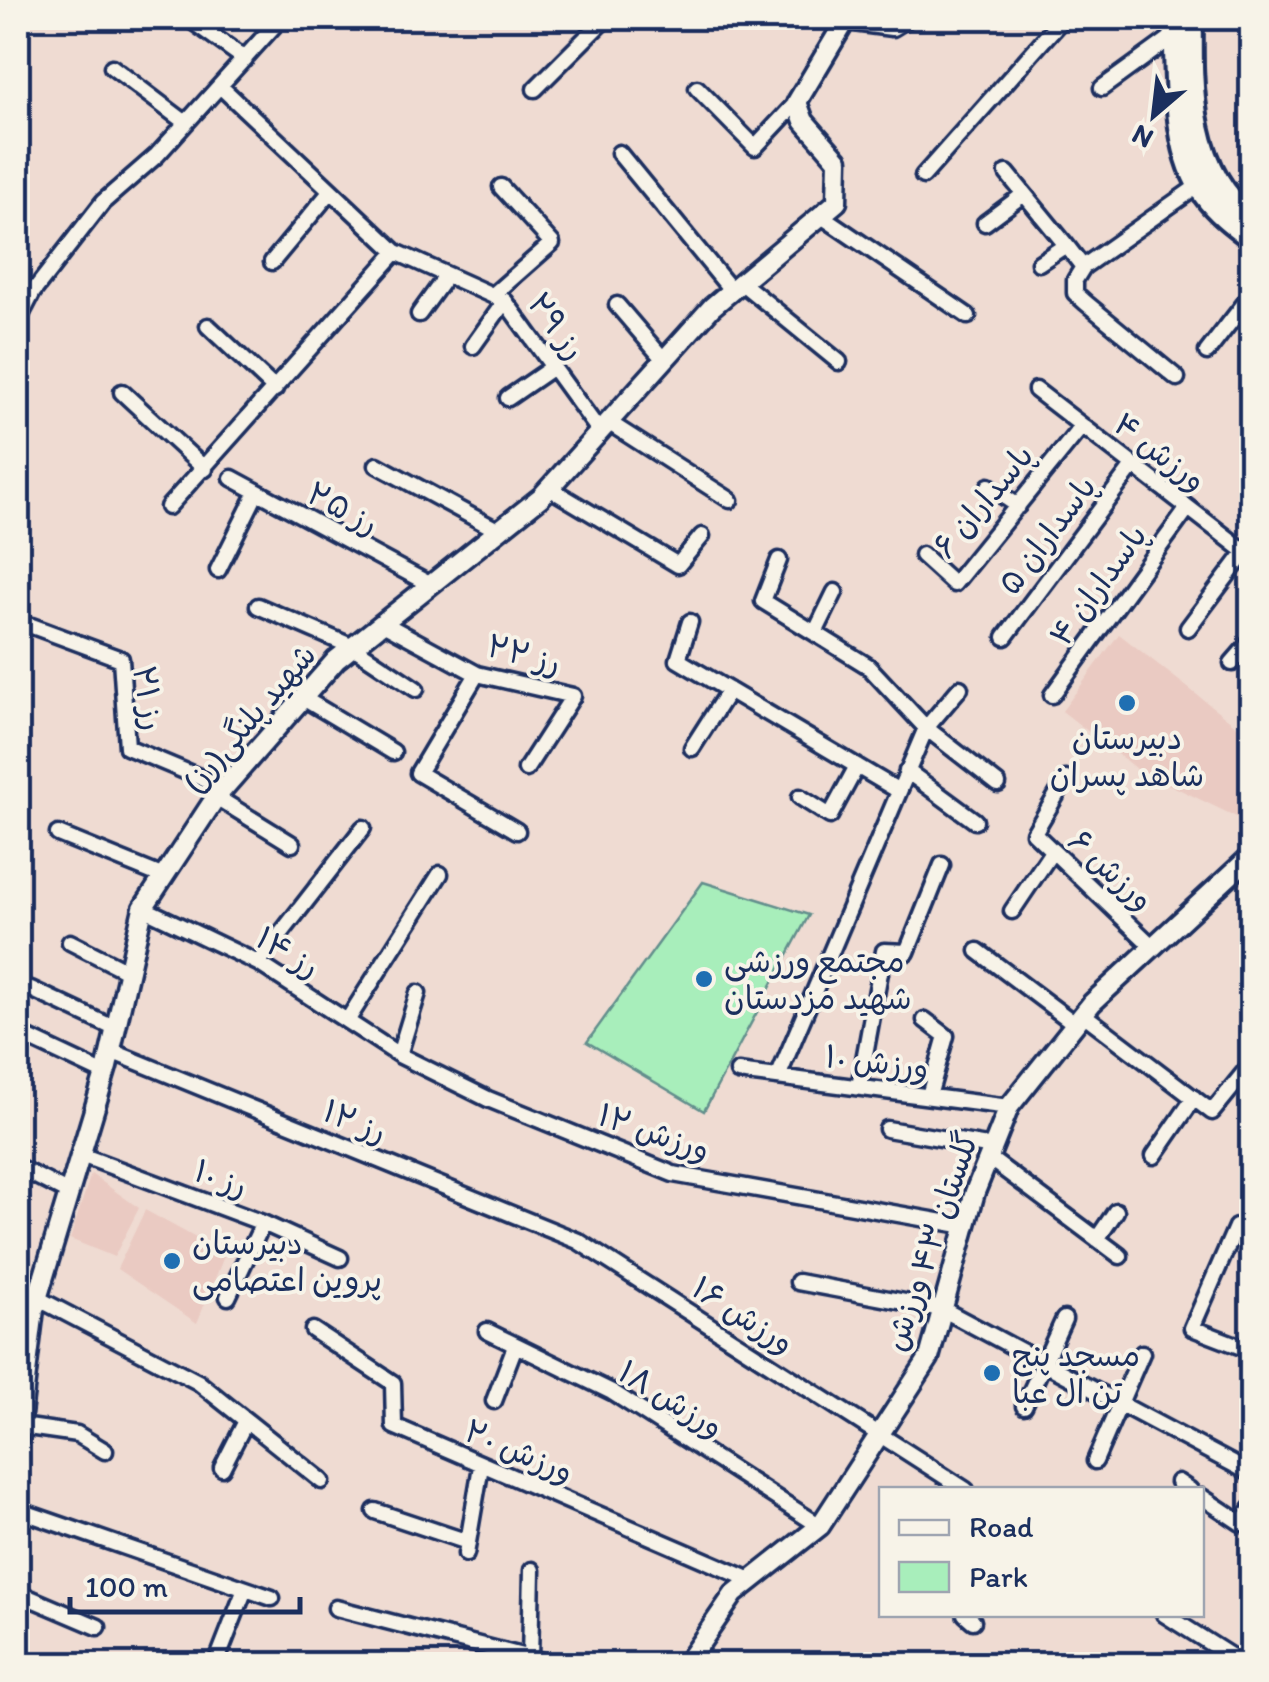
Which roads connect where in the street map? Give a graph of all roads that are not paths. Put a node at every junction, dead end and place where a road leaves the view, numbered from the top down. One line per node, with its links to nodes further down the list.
1 (188, 18): 9 (street)
2 (282, 18): 9 (street)
3 (606, 18): 14 (street)
4 (905, 18): 7 (street)
5 (1063, 18): 19 (street)
6 (1192, 18): 25 (main road)
7 (843, 19): 15 (street)
8 (1175, 26): 13 (street); 20 (main road)
9 (245, 59): 11 (street)
10 (112, 67): 16 (street)
11 (221, 87): 16 (street); 22 (street, رز ۲۹)
12 (696, 88): 15 (street)
13 (1102, 88)
14 (534, 89)
15 (797, 102): 24 (street)
16 (186, 123): 36 (street)
17 (618, 153): 35 (street)
18 (1007, 173): 23 (street)
19 (923, 176)
20 (1199, 185): 27 (main road); 32 (street)
21 (501, 187): 38 (street)
22 (331, 191): 29 (street, رز ۲۹); 30 (street)
23 (1024, 194): 26 (street); 28 (street)
24 (824, 216): 35 (street, شهید پلنگی(رز)); 41 (street)
25 (1252, 219)
26 (985, 223)
27 (1252, 240)
28 (1066, 245): 31 (street); 32 (street)
29 (396, 252): 33 (street, رز ۲۹); 50 (street)
30 (272, 262)
31 (1039, 263)
32 (1083, 267): 49 (street)
33 (447, 274): 38 (street, رز ۲۹); 40 (street)
34 (18, 284): 36 (street)
35 (737, 287): 46 (street, شهید پلنگی(رز)); 47 (street)
36 (33, 292): 42 (street)
37 (1252, 294): 45 (street)
38 (499, 298): 44 (street); 48 (street, رز ۲۹)
39 (617, 306): 46 (street)
40 (419, 314)
41 (968, 316)
42 (18, 320)
43 (208, 326): 50 (street)
44 (473, 346)
45 (1207, 352)
46 (664, 360): 55 (street, شهید پلنگی(رز))
47 (839, 362)
48 (552, 367): 53 (street); 55 (street, رز ۲۹)
49 (1177, 378)
50 (275, 389): 58 (street)
51 (1036, 390): 54 (street, ورزش ۴)
52 (122, 392): 58 (street)
53 (508, 398)
54 (1082, 426): 57 (street, ورزش ۴); 64 (street, پاسداران ۶)
55 (604, 427): 61 (street, شهید پلنگی(رز)); 63 (street)
56 (378, 465): 67 (street)
57 (1133, 466): 66 (street, ورزش ۴); 81 (street, پاسداران ۵)
58 (205, 469): 65 (street)
59 (232, 478): 62 (street, رز ۲۵)
60 (989, 486): 64 (street)
61 (549, 488): 67 (street, شهید پلنگی(رز)); 68 (street)
62 (256, 494): 72 (street); 73 (street, رز ۲۵)
63 (730, 500)
64 (1018, 506): 69 (street, پاسداران ۶)
65 (168, 507)
66 (1188, 508): 70 (street, ورزش ۴); 89 (street, پاسداران ۴)
67 (499, 531): 73 (street, شهید پلنگی(رز))
68 (702, 536)
69 (922, 555)
70 (1248, 555): 79 (street)
71 (779, 560): 80 (street)
72 (218, 570)
73 (430, 585): 76 (street, شهید پلنگی(رز))
74 (835, 592): 80 (street)
75 (258, 606): 83 (street)
76 (384, 622): 83 (street, شهید پلنگی(رز)); 85 (street, رز ۲۲)
77 (690, 622): 88 (street)
78 (18, 628): 100 (street, رز ۲۱)
79 (1188, 628)
80 (815, 633): 91 (street)
81 (1005, 638)
82 (1252, 640): 84 (street)
83 (353, 646): 87 (street); 90 (street, شهید پلنگی(رز))
84 (1232, 663)
85 (477, 674): 95 (street, رز ۲۲); 104 (street)
86 (960, 688): 91 (street)
87 (416, 689)
88 (729, 690): 92 (street); 94 (street)
89 (1052, 695)
90 (303, 698): 93 (street); 100 (street, شهید پلنگی(رز))
91 (926, 728): 96 (street); 98 (street)
92 (692, 748)
93 (393, 752)
94 (856, 766): 99 (street); 101 (street)
95 (526, 770)
96 (907, 772): 99 (street); 102 (street)
97 (1066, 779): 107 (street, ورزش ۶)
98 (998, 784)
99 (899, 791): 131 (street)
100 (220, 792): 106 (street); 111 (street, شهید پلنگی(رز))
101 (800, 797)
102 (975, 822)
103 (362, 828): 117 (street)
104 (517, 831)
105 (58, 834): 111 (street)
106 (292, 844)
107 (1052, 853): 113 (street); 115 (street, ورزش ۶)
108 (1252, 855): 115 (street, گلستان ۴۳ ورزش)
109 (942, 865): 132 (street)
110 (440, 874): 121 (street)
111 (164, 876): 112 (street, شهید پلنگی(رز))
112 (144, 908): 117 (street, رز ۱۴); 118 (street, شهید پلنگی(رز))
113 (1012, 911)
114 (70, 942): 118 (street)
115 (1153, 947): 123 (street, گلستان ۴۳ ورزش)
116 (978, 951): 123 (street)
117 (258, 963): 121 (street, رز ۱۴)
118 (129, 972): 124 (street, شهید پلنگی(رز))
119 (30, 988): 124 (street)
120 (418, 992): 127 (street)
121 (347, 1020): 127 (street, رز ۱۴)
122 (926, 1020): 133 (street)
123 (1079, 1020): 134 (street); 135 (street, گلستان ۴۳ ورزش)
124 (116, 1029): 126 (street, شهید پلنگی(رز))
125 (18, 1032): 130 (street)
126 (111, 1051): 130 (street, شهید پلنگی(رز)); 147 (street, رز ۱۲)
127 (398, 1056): 144 (street, ورزش ۱۲)
128 (1252, 1063): 134 (street)
129 (738, 1072): 131 (street, ورزش ۱۰)
130 (105, 1074): 138 (street, شهید پلنگی(رز))
131 (778, 1077): 132 (street, ورزش ۱۰)
132 (859, 1087): 133 (street, ورزش ۱۰)
133 (928, 1096): 135 (street, ورزش ۱۰)
134 (1194, 1098): 139 (street)
135 (1009, 1107): 137 (street, گلستان ۴۳ ورزش)
136 (887, 1129): 137 (street)
137 (991, 1153): 144 (street, گلستان ۴۳ ورزش); 146 (street)
138 (80, 1155): 141 (street, شهید پلنگی(رز)); 143 (street, رز ۱۰)
139 (1154, 1156)
140 (18, 1167): 141 (street)
141 (69, 1193): 152 (street, شهید پلنگی(رز))
142 (1116, 1211): 146 (street)
143 (263, 1223): 149 (street, رز ۱۰); 151 (street)
144 (966, 1226): 153 (street, گلستان ۴۳ ورزش)
145 (1252, 1236): 159 (street)
146 (1097, 1238): 148 (street)
147 (578, 1241): 167 (street, ورزش ۱۶)
148 (1120, 1256)
149 (340, 1258)
150 (798, 1282): 153 (street)
151 (228, 1296)
152 (37, 1298): 157 (street, شهید پلنگی(رز)); 165 (street)
153 (942, 1309): 161 (street); 167 (street, گلستان ۴۳ ورزش)
154 (1064, 1319): 161 (street)
155 (313, 1330): 170 (street, ورزش ۲۰)
156 (487, 1332): 158 (street, ورزش ۱۸)
157 (24, 1343): 166 (street, شهید پلنگی(رز))
158 (515, 1346): 162 (street); 179 (street, ورزش ۱۸)
159 (1252, 1351)
160 (1142, 1353): 163 (street)
161 (1043, 1364): 163 (street); 164 (street)
162 (494, 1401)
163 (1121, 1404): 169 (street); 172 (street)
164 (1024, 1406)
165 (246, 1420): 171 (street); 173 (street)
166 (19, 1433): 168 (street)
167 (879, 1435): 174 (street, ورزش ۱۶); 179 (street, گلستان ۴۳ ورزش)
168 (106, 1451)
169 (1095, 1461)
170 (481, 1466): 178 (street); 181 (street, ورزش ۲۰)
171 (222, 1468)
172 (1252, 1474)
173 (322, 1481)
174 (961, 1487)
175 (1204, 1498): 176 (street)
176 (1252, 1508)
177 (18, 1510): 182 (street)
178 (375, 1511)
179 (820, 1526): 181 (street, گلستان ۴۳ ورزش)
180 (532, 1570): 189 (street)
181 (752, 1580): 191 (street, گلستان ۴۳ ورزش)
182 (245, 1589): 184 (street); 188 (street)
183 (18, 1593): 187 (street)
184 (272, 1598)
185 (336, 1608): 189 (street)
186 (1169, 1617): 192 (street)
187 (98, 1627)
188 (218, 1658)
189 (530, 1658): 190 (street)
190 (553, 1664)
191 (686, 1664)
192 (1243, 1664)

